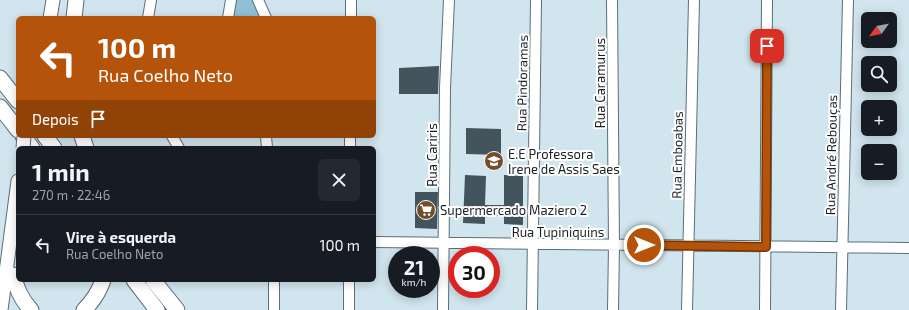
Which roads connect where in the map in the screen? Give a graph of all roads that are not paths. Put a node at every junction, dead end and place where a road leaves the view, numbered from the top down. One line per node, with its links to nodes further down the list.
1 (46, 0): 14 (main road)
2 (53, 0): 15 (main road)
3 (76, 0): 16 (highway)
4 (151, 0): 17 (street)
5 (231, 0): 18 (street)
6 (258, 0): 19 (street)
7 (351, 0): 20 (street)
8 (449, 0): 27 (street, Rua Cariris)
9 (536, 0): 28 (street, Rua Pindoramas)
10 (612, 0): 29 (street, Rua Caramurus)
11 (694, 0): 30 (street, Rua Emboabas)
12 (767, 0): 31 (street)
13 (848, 0): 32 (street, Rua André Rebouças)
14 (43, 16)
15 (50, 16)
16 (74, 16)
17 (148, 16)
18 (228, 16)
19 (265, 16)
20 (351, 16)
21 (0, 78): 22 (highway)
22 (16, 98)
23 (0, 107): 24 (highway)
24 (16, 127)
25 (16, 196): 41 (main road)
26 (376, 242): 27 (street, Rua Tupiniquins)
27 (444, 243): 28 (street, Rua Tupiniquins); 49 (street, Rua Cariris)
28 (533, 244): 29 (street, Rua Tupiniquins); 50 (street, Rua Pindoramas)
29 (614, 245): 30 (street, Rua Tupiniquins); 51 (street, Rua Caramurus)
30 (689, 246): 31 (street, Rua Tupiniquins); 52 (street, Rua Emboabas)
31 (766, 247): 32 (street, Rua Tupiniquins); 53 (street)
32 (842, 248): 33 (street, Rua Tupiniquins); 54 (street, Rua André Rebouças)
33 (909, 248)
34 (16, 255): 35 (main road)
35 (13, 275): 42 (main road); 43 (highway)
36 (102, 282): 44 (highway)
37 (136, 282): 45 (highway)
38 (155, 282): 46 (highway)
39 (274, 282): 47 (street)
40 (349, 282): 48 (street)
41 (1, 310)
42 (8, 310)
43 (31, 310)
44 (84, 310)
45 (157, 310)
46 (177, 310)
47 (274, 310)
48 (349, 310)
49 (443, 310)
50 (532, 310)
51 (613, 310)
52 (687, 310)
53 (765, 310)
54 (841, 310)

